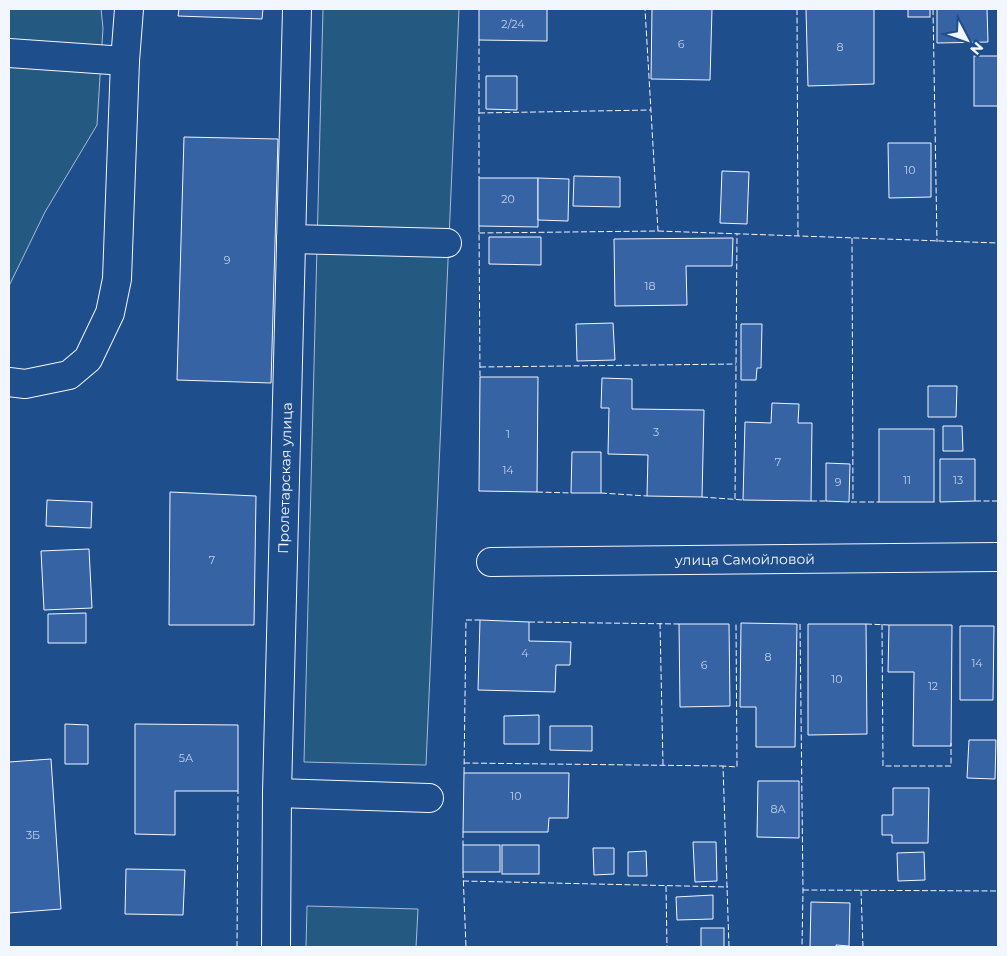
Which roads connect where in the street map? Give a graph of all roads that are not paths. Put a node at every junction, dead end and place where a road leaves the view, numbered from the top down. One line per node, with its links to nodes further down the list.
1 (129, 9): 4 (street)
2 (298, 9): 5 (street, Пролетарская улица)
3 (9, 53): 4 (street)
4 (125, 61): 7 (street)
5 (291, 238): 6 (street); 10 (street, Пролетарская улица)
6 (447, 243)
7 (9, 382)
8 (998, 557): 9 (street, улица Самойловой)
9 (491, 562)
10 (277, 793): 11 (street); 12 (street, Пролетарская улица)
11 (429, 798)
12 (276, 947)

